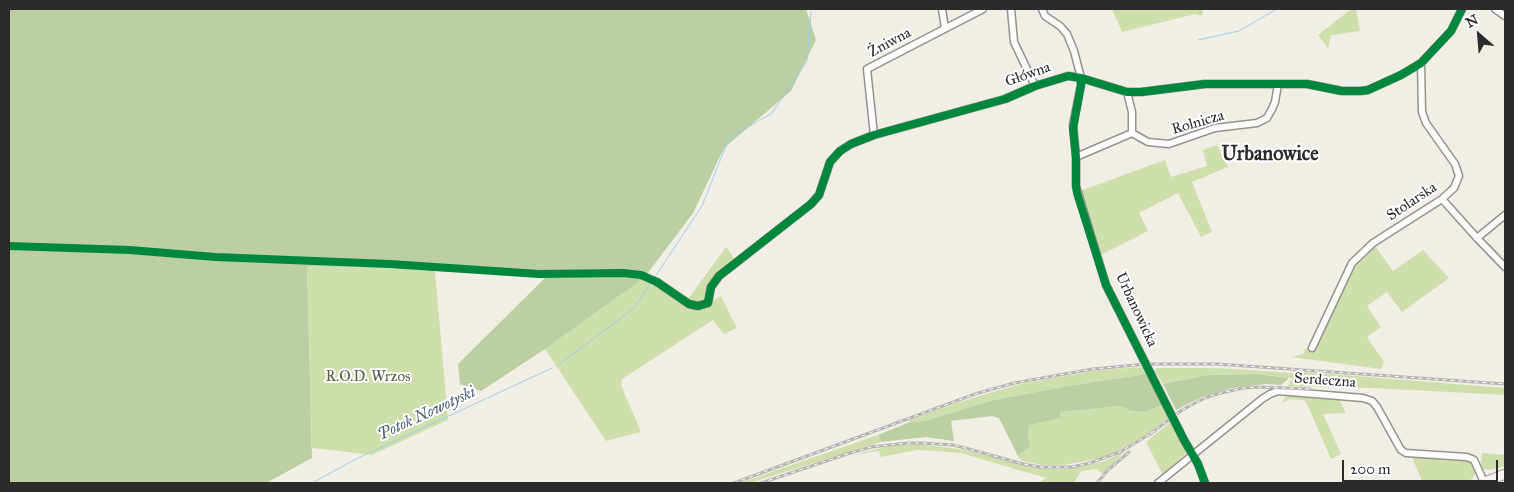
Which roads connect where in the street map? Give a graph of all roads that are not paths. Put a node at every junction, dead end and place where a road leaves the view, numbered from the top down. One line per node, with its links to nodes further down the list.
1 (942, 9): 8 (street)
2 (982, 9): 8 (street, Żniwna)
3 (1011, 9): 12 (street)
4 (1042, 9): 10 (street, Urbanowicka)
5 (1462, 9): 9 (street, Główna)
6 (1495, 9): 7 (street)
7 (1505, 16)
8 (945, 28): 15 (street, Żniwna)
9 (1421, 62): 11 (street, Główna); 17 (street, Stolarska)
10 (1081, 78): 12 (street, Główna); 13 (street, Główna); 16 (street, Urbanowicka)
11 (1278, 84): 13 (street, Główna); 14 (street, Rolnicza)
12 (1035, 86): 15 (street, Główna)
13 (1127, 92): 14 (street)
14 (1132, 133): 16 (street)
15 (874, 135): 21 (street, Główna)
16 (1076, 157): 23 (street, Urbanowicka)
17 (1442, 199): 19 (street); 22 (street, Stolarska)
18 (1505, 215): 19 (street)
19 (1477, 238): 20 (street)
20 (1505, 267)
21 (657, 282)
22 (1312, 348)
23 (1193, 455): 25 (street, Serdeczna); 26 (street, Urbanowicka); 27 (street, Serdeczna)
24 (1505, 474): 27 (street, Serdeczna)
25 (1158, 483)
26 (1205, 483)
27 (1483, 483)

